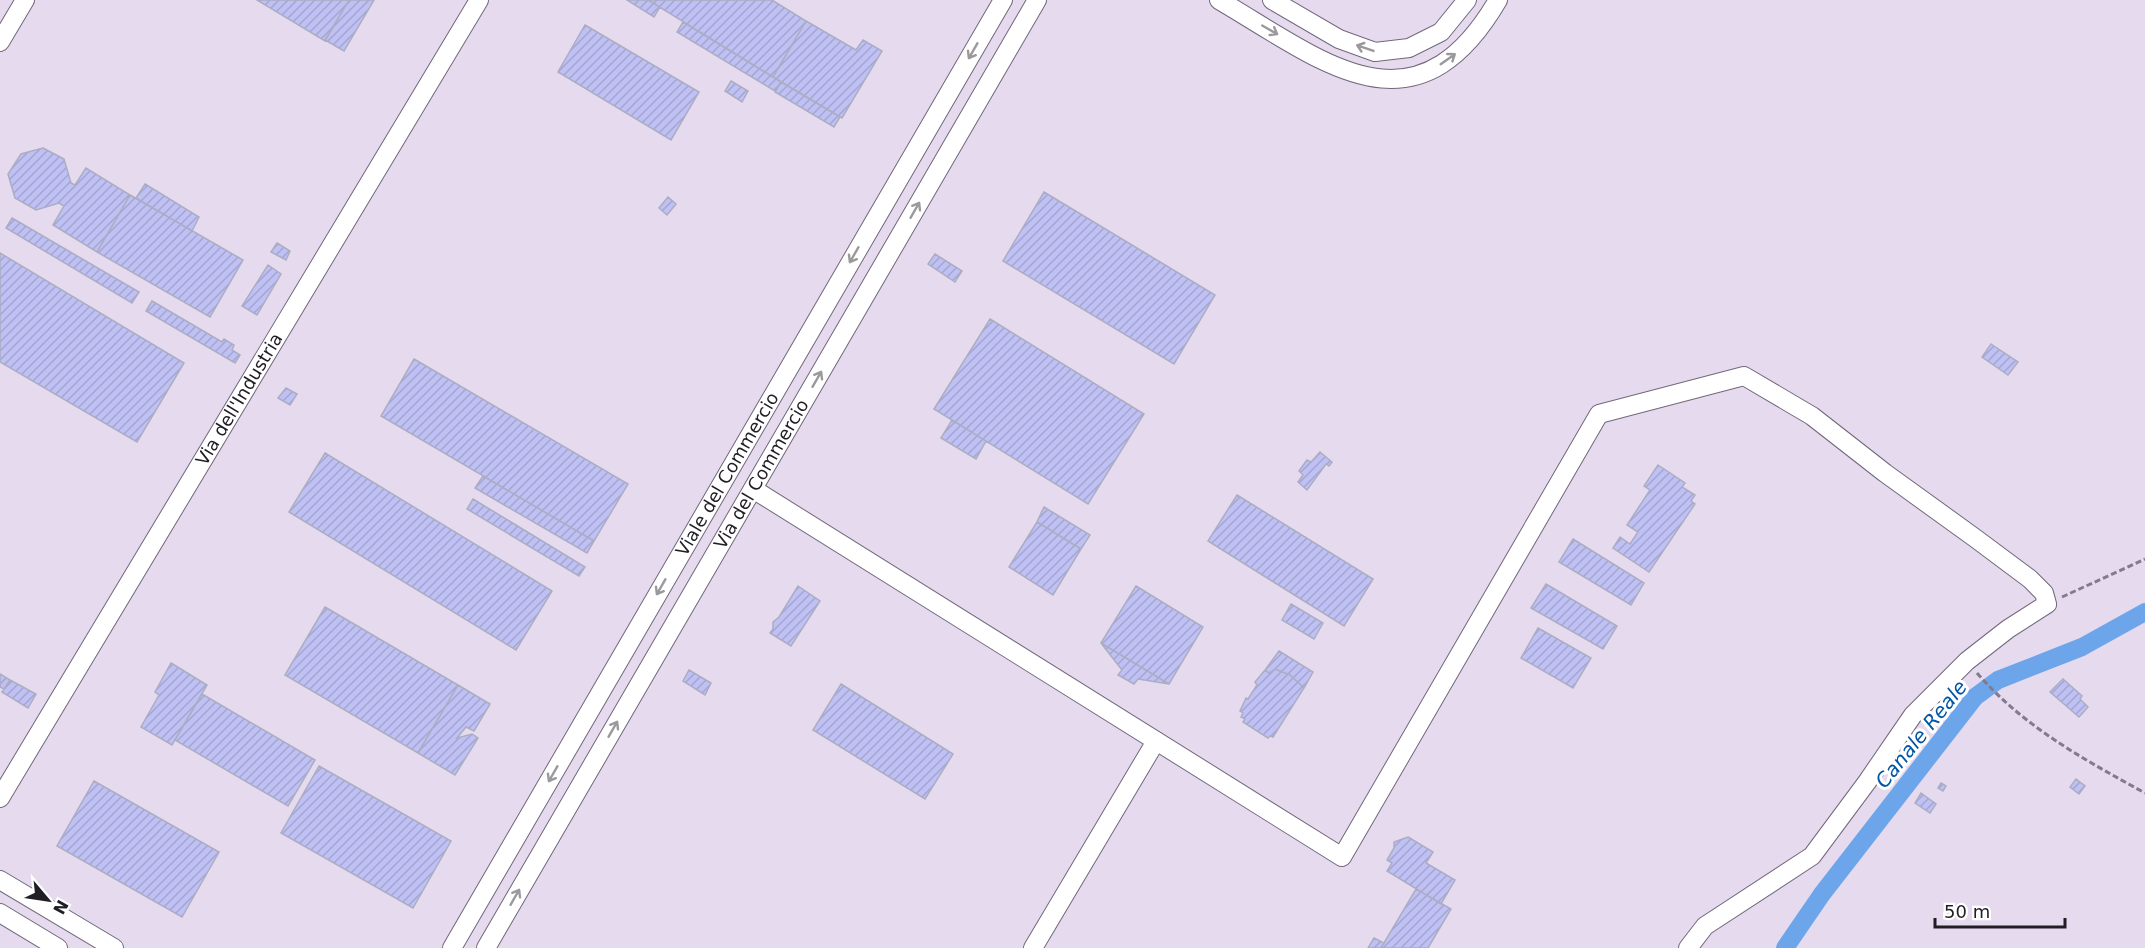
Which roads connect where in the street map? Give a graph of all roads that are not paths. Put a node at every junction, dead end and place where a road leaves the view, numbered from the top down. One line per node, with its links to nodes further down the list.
1 (26, 0): 9 (street)
2 (479, 0): 12 (street, Via dell'Industria)
3 (1003, 0): 17 (street, Viale del Commercio, one-way to 17)
4 (1037, 0): 10 (street, Via del Commercio, one-way to 4)
5 (1219, 0): 8 (street, one-way to 8)
6 (1272, 0): 7 (street, one-way to 6)
7 (1467, 0)
8 (1498, 0)
9 (0, 42)
10 (753, 489): 11 (street); 18 (street, Via del Commercio, one-way to 10)
11 (1156, 741): 19 (street); 20 (street)
12 (0, 798)
13 (0, 880): 16 (street)
14 (0, 913): 15 (street)
15 (58, 948)
16 (114, 948)
17 (452, 948)
18 (486, 948)
19 (1033, 948)
20 (1688, 948)

